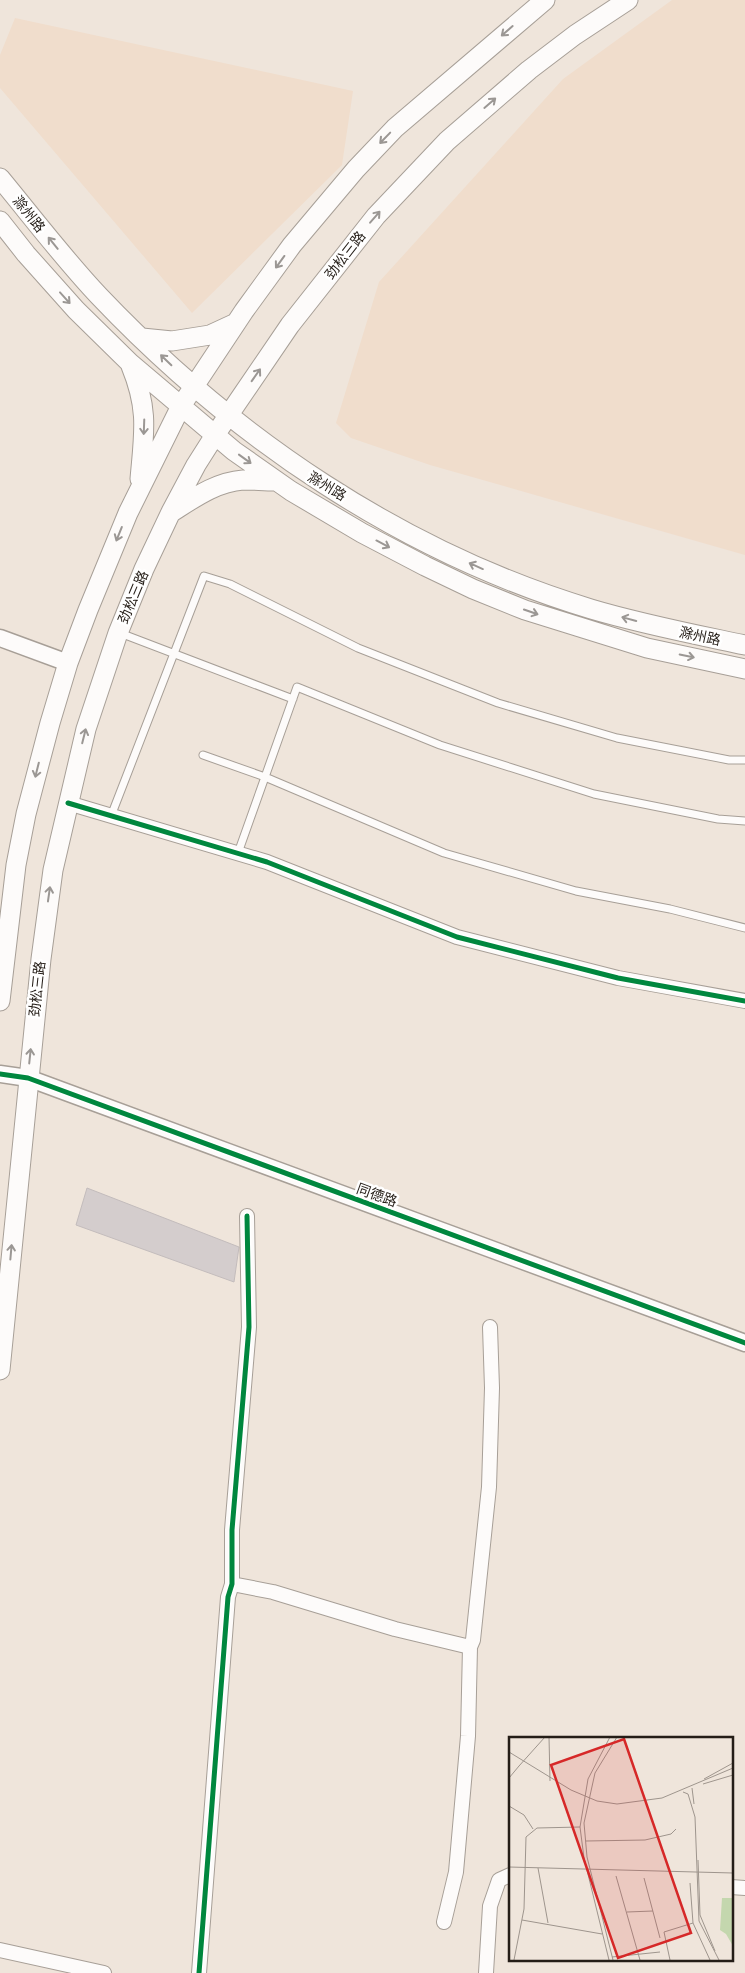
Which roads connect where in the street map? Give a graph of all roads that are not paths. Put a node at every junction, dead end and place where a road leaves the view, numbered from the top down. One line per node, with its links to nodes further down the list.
1 (545, 0): 5 (main road, one-way to 5)
2 (628, 0): 10 (main road, 劲松三路, one-way to 2)
3 (0, 178): 6 (main road, 滁州路, one-way to 3)
4 (0, 221): 7 (main road, 滁州路, one-way to 7)
5 (236, 323): 6 (main road); 8 (main road)
6 (142, 338): 8 (main road, 滁州路, one-way to 6)
7 (130, 363): 9 (main road, 滁州路); 13 (main road, one-way to 13)
8 (194, 387): 9 (main road); 10 (main road, 滁州路)
9 (181, 406): 11 (main road, 滁州路); 13 (main road)
10 (229, 415): 11 (main road, 劲松三路); 17 (main road, 滁州路, one-way to 10)
11 (214, 435): 12 (main road, 滁州路, one-way to 12); 14 (main road, 劲松三路)
12 (275, 481): 14 (main road); 20 (main road, 滁州路, one-way to 20)
13 (139, 490): 19 (main road, one-way to 19)
14 (171, 512): 15 (main road, 劲松三路)
15 (118, 633): 18 (lane); 25 (main road, 劲松三路, one-way to 15)
16 (0, 638): 19 (street)
17 (745, 645)
18 (174, 654): 21 (lane); 23 (lane); 26 (lane)
19 (68, 663): 30 (main road, one-way to 30)
20 (745, 669)
21 (293, 699): 24 (lane); 27 (lane)
22 (203, 756): 24 (lane)
23 (745, 760)
24 (265, 777): 28 (lane); 29 (lane)
25 (68, 803): 26 (street); 33 (main road, 劲松三路, one-way to 25)
26 (111, 816): 28 (street)
27 (745, 821)
28 (238, 853): 31 (street)
29 (745, 928)
30 (0, 1001)
31 (745, 1001)
32 (0, 1074): 33 (street, 同德路)
33 (28, 1078): 36 (street, 同德路); 37 (main road, 劲松三路, one-way to 33)
34 (247, 1216): 38 (street)
35 (490, 1327): 39 (street)
36 (745, 1343)
37 (0, 1370)
38 (232, 1584): 39 (street); 46 (street)
39 (470, 1648): 43 (street)
40 (509, 1875): 47 (street)
41 (732, 1887): 42 (street)
42 (745, 1888)
43 (444, 1922)
44 (0, 1950): 45 (street)
45 (104, 1973)
46 (199, 1973)
47 (486, 1973)

